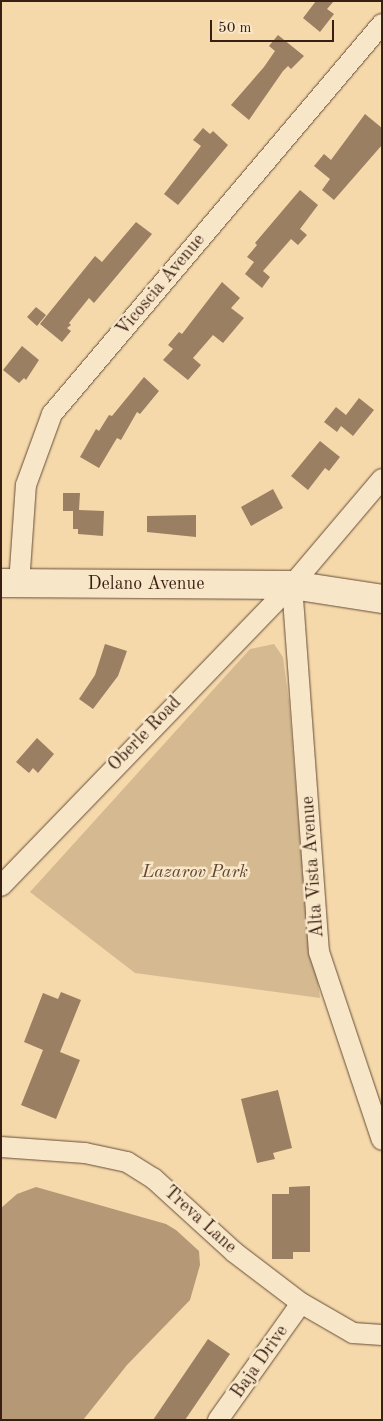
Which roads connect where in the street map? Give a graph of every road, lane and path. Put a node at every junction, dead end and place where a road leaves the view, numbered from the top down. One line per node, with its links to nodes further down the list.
1 (382, 24): 3 (street, Vicoscia Avenue)
2 (382, 479): 4 (street, Oberle Road)
3 (10, 584): 4 (street, Delano Avenue)
4 (292, 585): 5 (street, Delano Avenue); 6 (street, Oberle Road); 7 (street, Alta Vista Avenue)
5 (382, 599)
6 (1, 886)
7 (382, 1140)
8 (1, 1147): 9 (street, Treva Lane)
9 (301, 1303): 10 (street, Treva Lane); 11 (street, Baja Drive)
10 (382, 1335)
11 (218, 1420)

